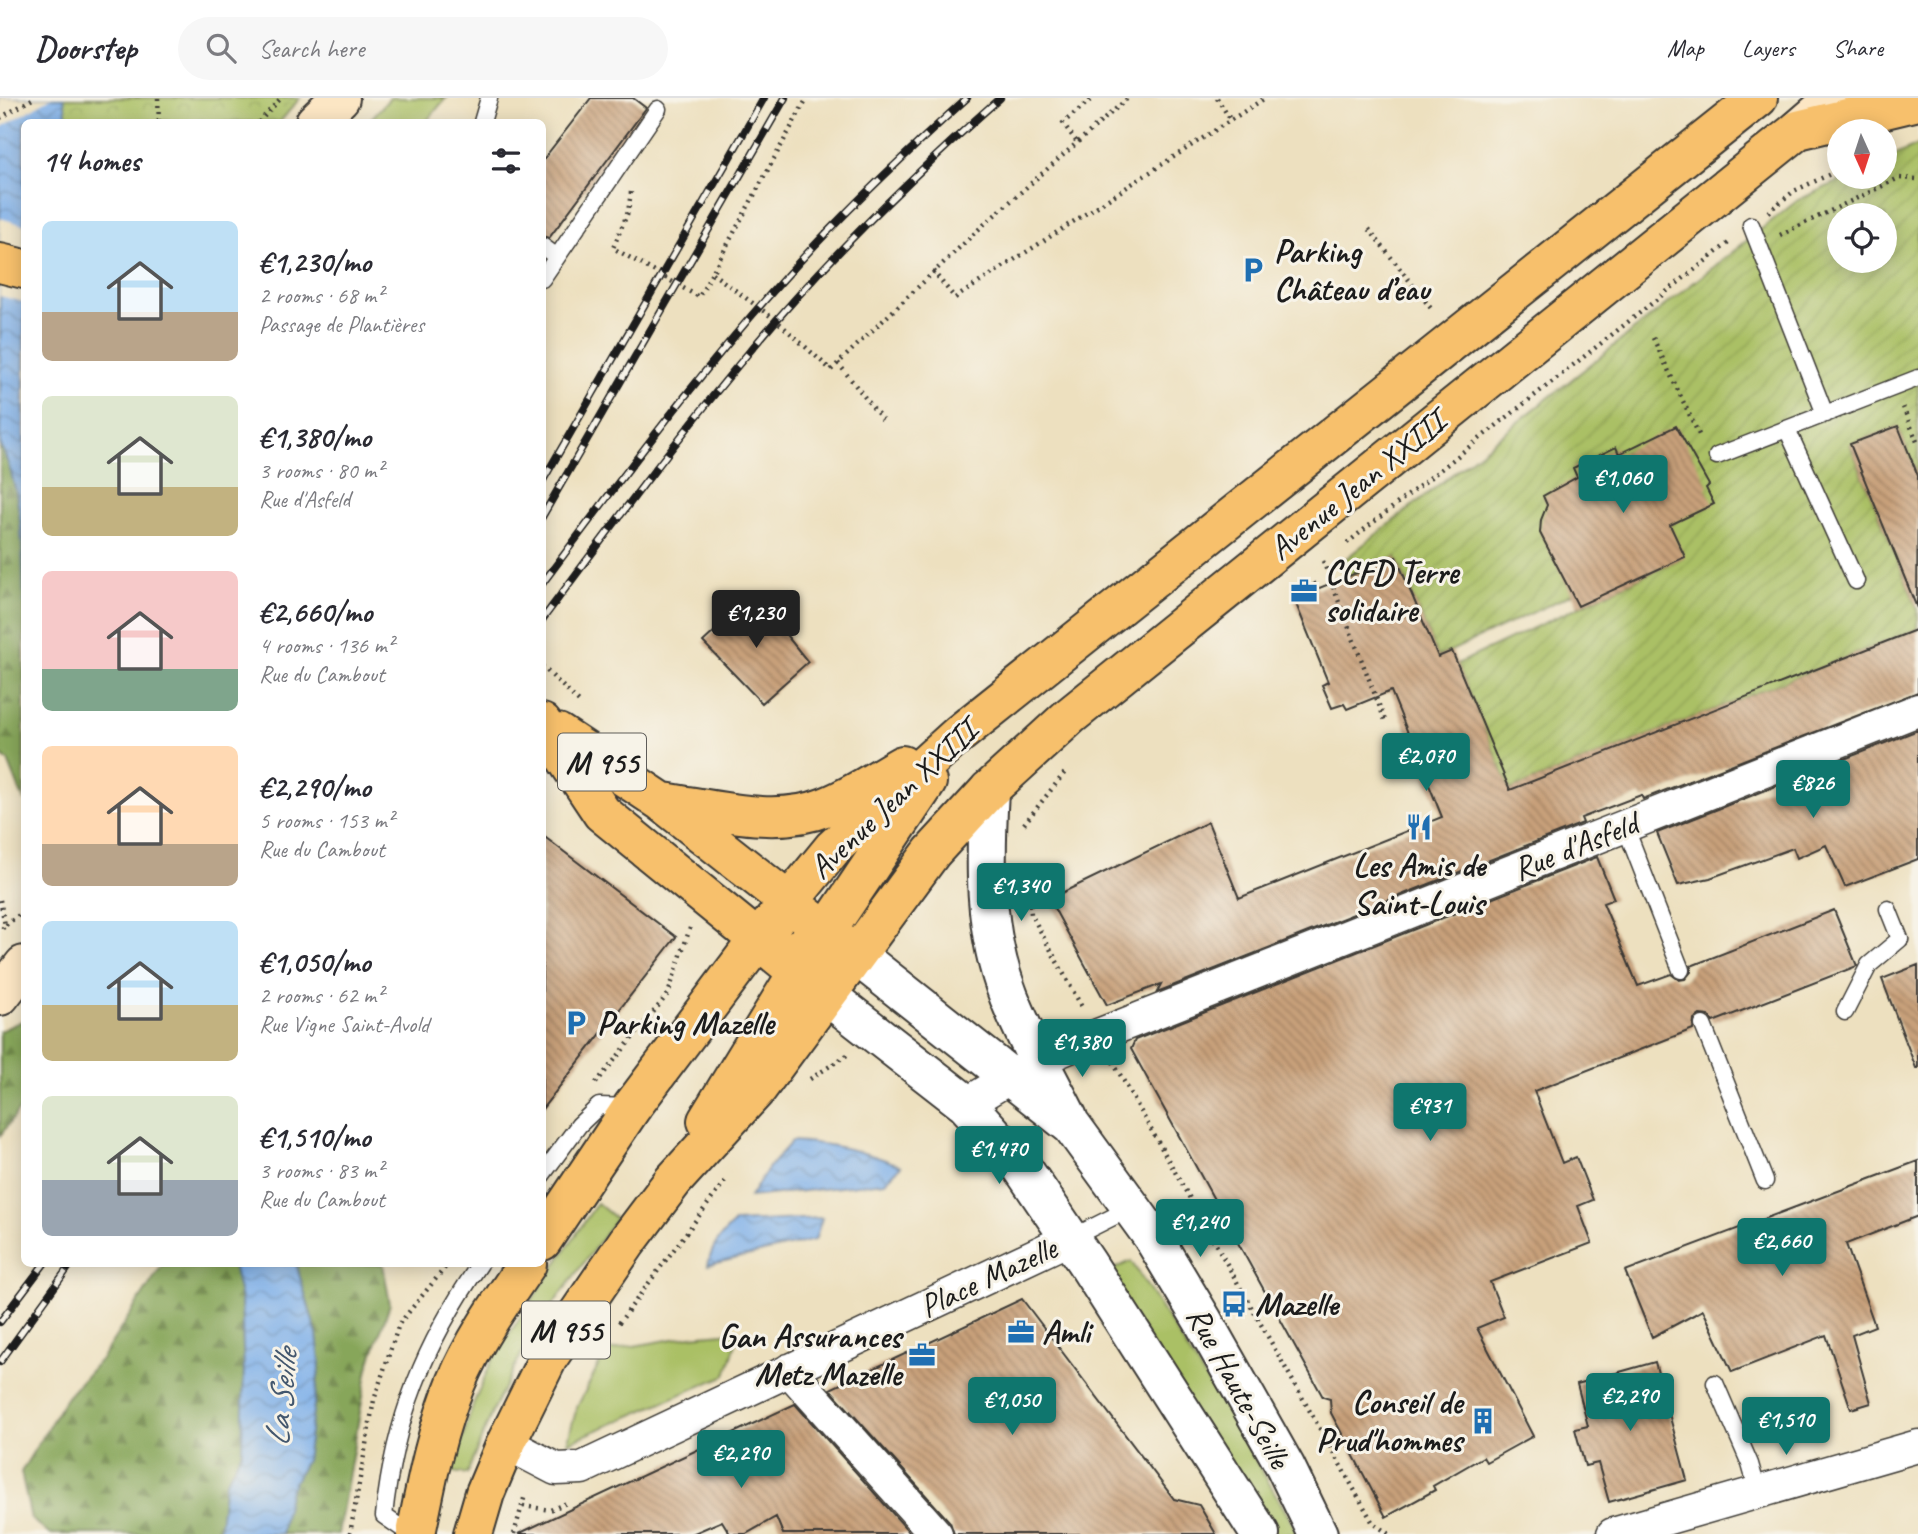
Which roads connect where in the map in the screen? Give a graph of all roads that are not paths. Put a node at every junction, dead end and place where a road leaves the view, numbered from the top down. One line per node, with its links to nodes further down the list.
1 (340, 98): 8 (main road)
2 (356, 98): 9 (main road)
3 (489, 98): 10 (lane)
4 (1758, 98): 26 (main road, Avenue Jean XXIII)
5 (1835, 98): 11 (main road)
6 (1916, 100): 11 (main road, Avenue Jean XXIII)
7 (658, 110): 14 (lane)
8 (318, 119)
9 (346, 119)
10 (483, 119)
11 (1798, 130): 27 (main road, Avenue Jean XXIII)
12 (1751, 225): 19 (lane)
13 (546, 249): 14 (lane)
14 (558, 257): 17 (lane)
15 (0, 262): 16 (main road)
16 (21, 268)
17 (546, 274)
18 (1918, 377): 19 (lane)
19 (1825, 414): 20 (lane)
20 (1787, 429): 21 (lane); 22 (lane)
21 (1717, 456)
22 (1856, 581)
23 (1918, 710): 29 (street, Rue d'Asfeld)
24 (546, 726): 28 (main road, M 955)
25 (546, 729): 32 (main road, M 955)
26 (959, 734): 28 (main road); 30 (main road, Avenue Jean XXIII); 33 (main road)
27 (989, 790): 33 (main road, Avenue Jean XXIII); 39 (street)
28 (662, 802): 30 (main road, M 955)
29 (1625, 826): 35 (lane); 39 (street, Rue d'Asfeld)
30 (787, 902): 32 (main road, Avenue Jean XXIII); 33 (main road, M 955)
31 (1888, 909): 37 (lane)
32 (757, 941): 33 (main road, M 955); 41 (main road)
33 (821, 958): 39 (street); 40 (street, Place Mazelle); 52 (main road, M 955)
34 (21, 969): 36 (main road)
35 (1681, 970)
36 (0, 996)
37 (1846, 1012)
38 (1703, 1025): 43 (lane)
39 (1025, 1068): 40 (street, Rue d'Asfeld); 44 (street)
40 (966, 1104): 46 (street, Place Mazelle)
41 (632, 1107): 42 (lane); 45 (main road)
42 (546, 1170)
43 (1765, 1181)
44 (1132, 1208): 46 (lane); 55 (street, Rue Haute-Seille)
45 (546, 1235)
46 (1071, 1238): 49 (street, Place Mazelle); 60 (street, Rue Haute-Seille)
47 (478, 1267): 56 (lane)
48 (525, 1267): 57 (main road, M 955)
49 (789, 1370): 52 (street, Place Mazelle); 59 (street)
50 (1715, 1383): 53 (lane)
51 (1918, 1446): 53 (street)
52 (522, 1452): 58 (main road, M 955)
53 (1758, 1492): 54 (street)
54 (1673, 1526): 61 (street)
55 (1320, 1533)
56 (410, 1534)
57 (416, 1534)
58 (473, 1534)
59 (936, 1534)
60 (1260, 1534)
61 (1613, 1534)

